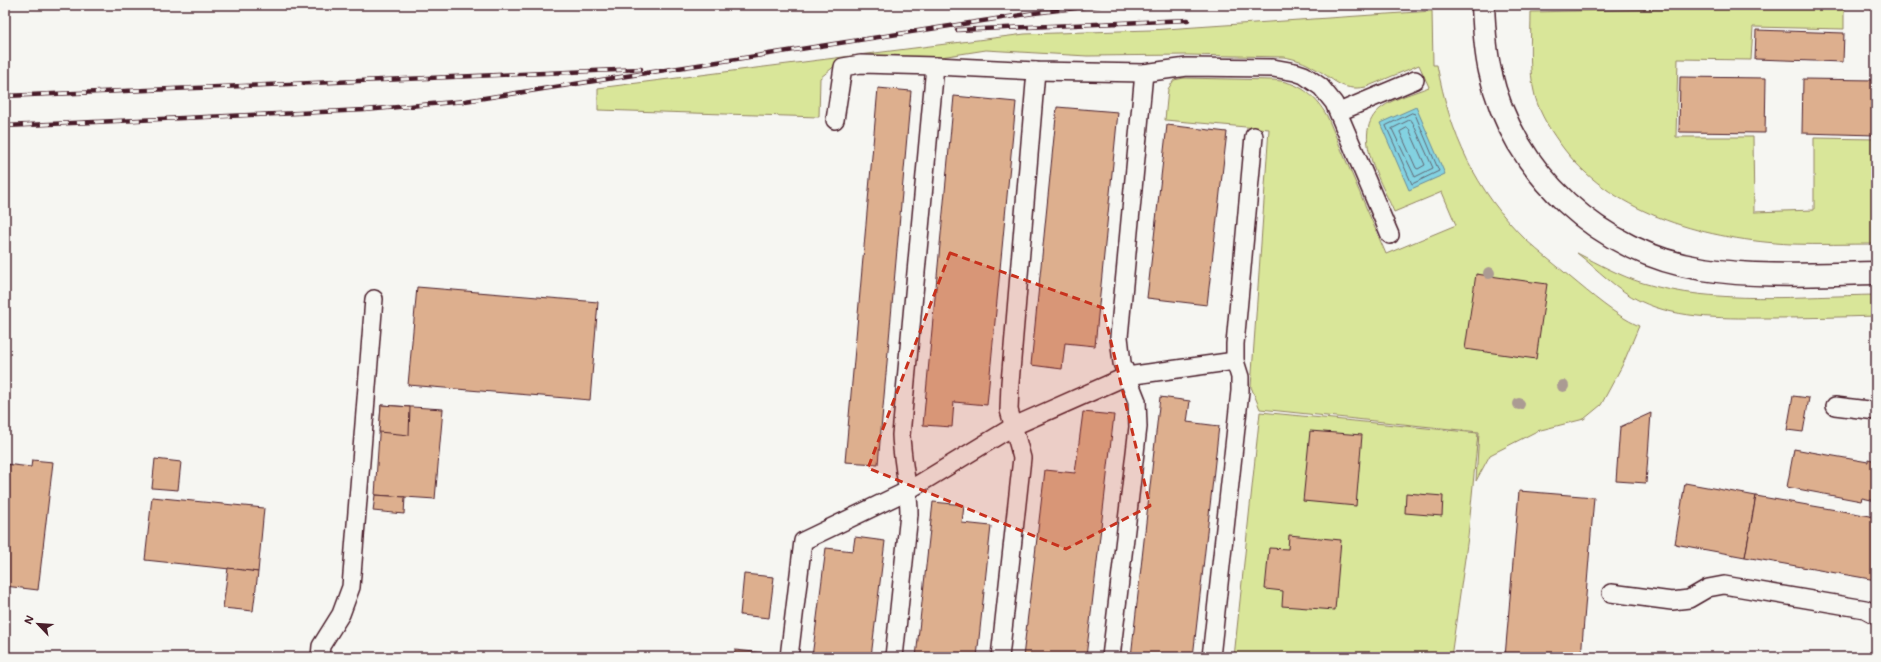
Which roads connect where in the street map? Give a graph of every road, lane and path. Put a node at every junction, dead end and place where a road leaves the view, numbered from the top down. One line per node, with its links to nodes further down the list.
1 (1483, 5): 10 (street)
2 (936, 66): 3 (lane); 7 (lane); 17 (lane)
3 (1036, 71): 4 (lane); 16 (lane)
4 (1144, 72): 6 (lane); 13 (lane)
5 (1415, 80): 6 (lane)
6 (1339, 112): 9 (lane)
7 (835, 120)
8 (1254, 136): 12 (lane)
9 (1390, 234)
10 (1876, 273)
11 (374, 299): 20 (lane)
12 (1235, 362): 13 (lane); 25 (lane)
13 (1127, 376): 16 (lane); 24 (lane)
14 (1835, 406): 15 (lane)
15 (1876, 411)
16 (1014, 426): 17 (lane); 23 (lane)
17 (909, 490): 21 (lane); 22 (lane)
18 (1611, 593): 19 (lane)
19 (1876, 615)
20 (320, 657)
21 (789, 657)
22 (894, 657)
23 (1000, 657)
24 (1111, 657)
25 (1211, 657)

